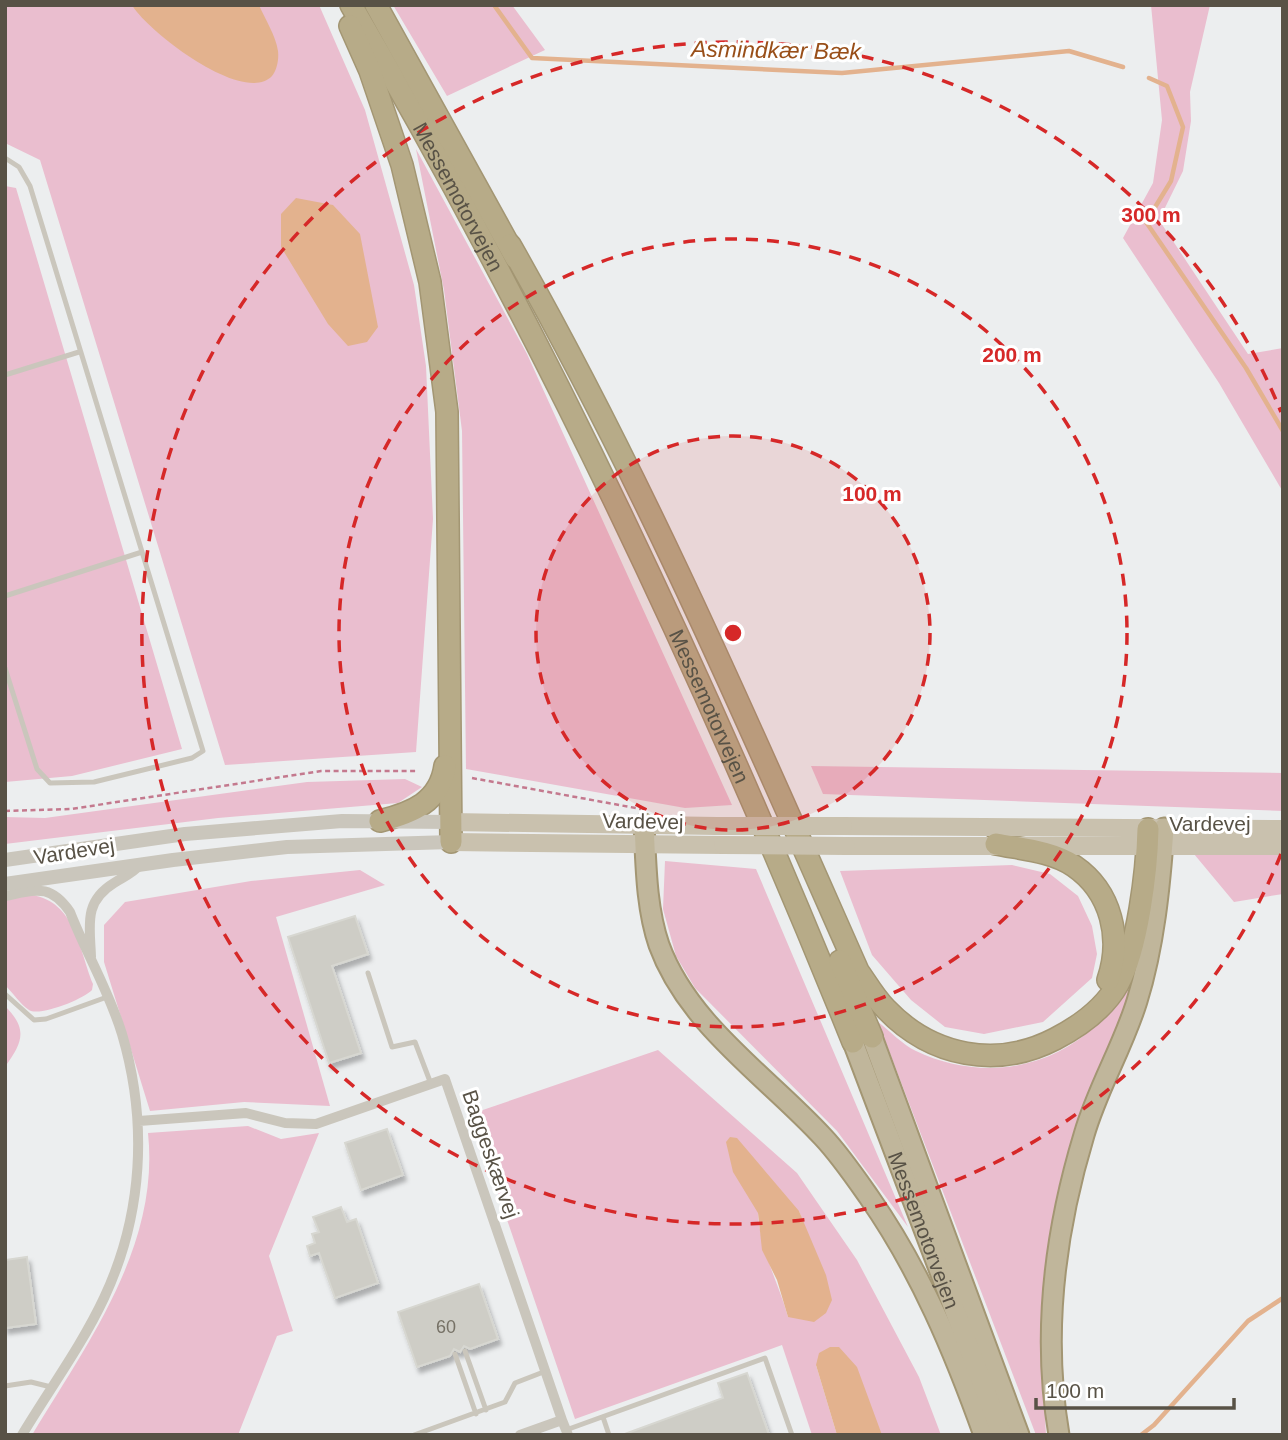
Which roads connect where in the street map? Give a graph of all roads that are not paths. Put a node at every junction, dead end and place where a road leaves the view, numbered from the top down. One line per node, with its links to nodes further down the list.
1 (341, 5): 11 (highway)
2 (351, 5): 30 (highway, Messemotorvejen)
3 (376, 5): 5 (highway, Messemotorvejen)
4 (5, 158): 6 (lane)
5 (510, 245): 29 (highway); 30 (highway, Messemotorvejen)
6 (79, 352): 7 (lane); 8 (lane)
7 (5, 375)
8 (142, 552): 9 (lane); 10 (lane)
9 (5, 596)
10 (5, 668)
11 (450, 726): 12 (highway); 15 (highway)
12 (380, 821): 15 (street, Vardevej); 19 (street, Vardevej)
13 (644, 826): 15 (main road, Vardevej); 16 (main road, Vardevej, bridge); 17 (main road, Vardevej, bridge); 47 (highway)
14 (1283, 829): 16 (main road, Vardevej)
15 (451, 832): 22 (street, Vardevej)
16 (1155, 837): 17 (main road, Vardevej); 18 (main road, Vardevej); 29 (highway); 50 (highway)
17 (996, 844): 29 (highway)
18 (1283, 846)
19 (87, 849): 20 (street); 21 (street, Vardevej)
20 (5, 850)
21 (5, 860)
22 (141, 864): 23 (street, Vardevej); 25 (street)
23 (5, 884)
24 (5, 896): 25 (street)
25 (91, 957): 28 (street)
26 (368, 973): 31 (lane)
27 (5, 995): 28 (lane)
28 (107, 997): 32 (street)
29 (1074, 1029)
30 (862, 1039): 48 (highway, Messemotorvejen); 49 (highway, Messemotorvejen)
31 (431, 1084): 32 (street, Baggeskærvej); 35 (street, Baggeskærvej)
32 (139, 1121): 37 (street)
33 (465, 1351): 38 (lane)
34 (455, 1354): 39 (lane)
35 (546, 1371): 38 (lane); 41 (street, Baggeskærvej)
36 (5, 1386): 37 (lane)
37 (51, 1387): 42 (street)
38 (486, 1410): 39 (lane)
39 (476, 1414): 43 (lane)
40 (603, 1417): 41 (lane); 45 (lane); 46 (lane)
41 (565, 1428): 44 (street)
42 (22, 1435)
43 (414, 1435)
44 (520, 1435)
45 (609, 1435)
46 (792, 1435)
47 (984, 1435)
48 (1002, 1435)
49 (1019, 1435)
50 (1059, 1435)

